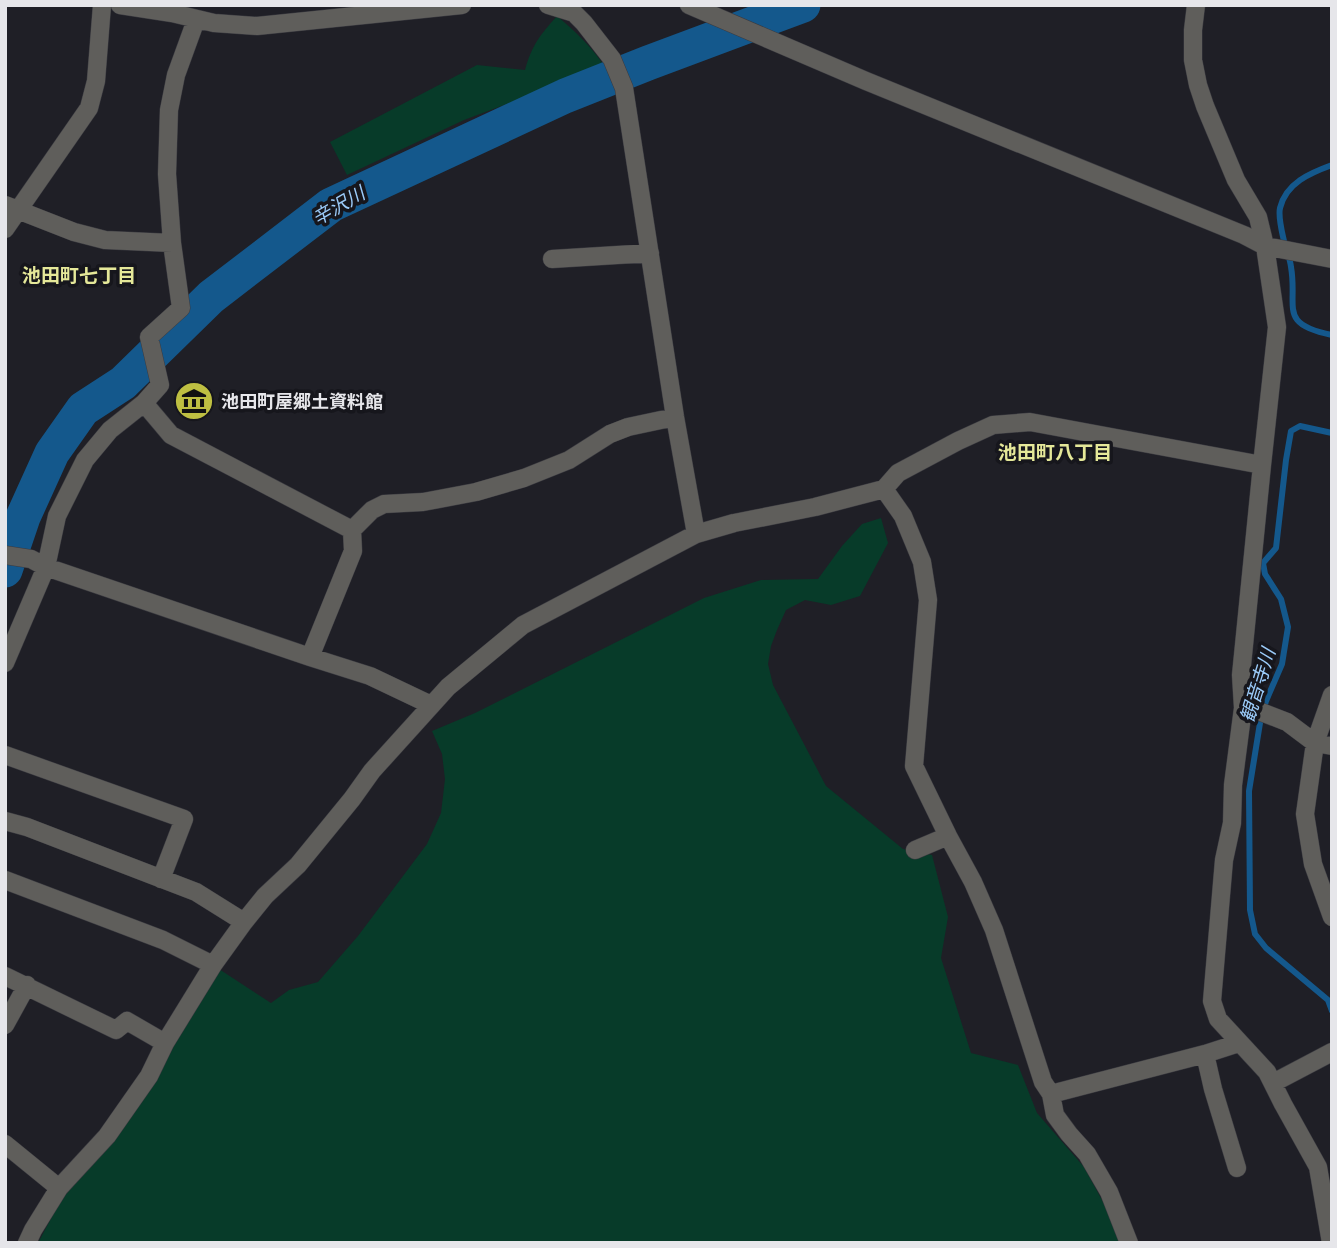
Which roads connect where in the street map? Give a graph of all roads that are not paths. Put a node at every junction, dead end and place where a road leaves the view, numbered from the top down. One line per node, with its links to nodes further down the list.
1 (102, 5): 10 (street)
2 (120, 5): 9 (street)
3 (462, 5): 7 (street)
4 (548, 5): 8 (street)
5 (689, 5): 13 (street)
6 (1196, 5): 13 (street)
7 (398, 8): 9 (street)
8 (576, 9): 14 (street)
9 (196, 20): 12 (street)
10 (12, 207): 11 (street); 12 (street)
11 (5, 229)
12 (172, 243): 17 (street)
13 (1280, 250): 16 (street); 19 (street)
14 (650, 253): 15 (street); 18 (street)
15 (552, 259)
16 (1332, 259)
17 (144, 403): 21 (street); 24 (street)
18 (675, 417): 21 (street); 22 (street)
19 (1262, 465): 20 (street); 29 (street)
20 (884, 489): 22 (street); 33 (street)
21 (352, 530): 25 (street)
22 (696, 534): 28 (street)
23 (5, 555): 24 (street)
24 (39, 563): 25 (street); 26 (street)
25 (310, 657): 28 (street)
26 (5, 663)
27 (1332, 695): 30 (street)
28 (431, 705): 38 (street)
29 (1255, 710): 30 (street); 44 (street)
30 (1323, 745): 37 (street)
31 (5, 755): 35 (street)
32 (5, 821): 35 (street)
33 (948, 836): 34 (street); 48 (street)
34 (915, 850)
35 (160, 879): 38 (street)
36 (5, 880): 39 (street)
37 (1332, 917)
38 (244, 922): 39 (street)
39 (213, 965): 43 (street)
40 (5, 976): 41 (street)
41 (27, 985): 42 (street); 43 (street)
42 (5, 1025)
43 (165, 1043): 51 (street)
44 (1239, 1043): 46 (street); 47 (street)
45 (1332, 1052): 47 (street)
46 (1205, 1054): 48 (street); 50 (street)
47 (1273, 1083): 54 (street)
48 (1051, 1094): 53 (street)
49 (5, 1144): 51 (street)
50 (1237, 1168)
51 (60, 1188): 52 (street)
52 (27, 1243)
53 (1129, 1243)
54 (1331, 1243)

